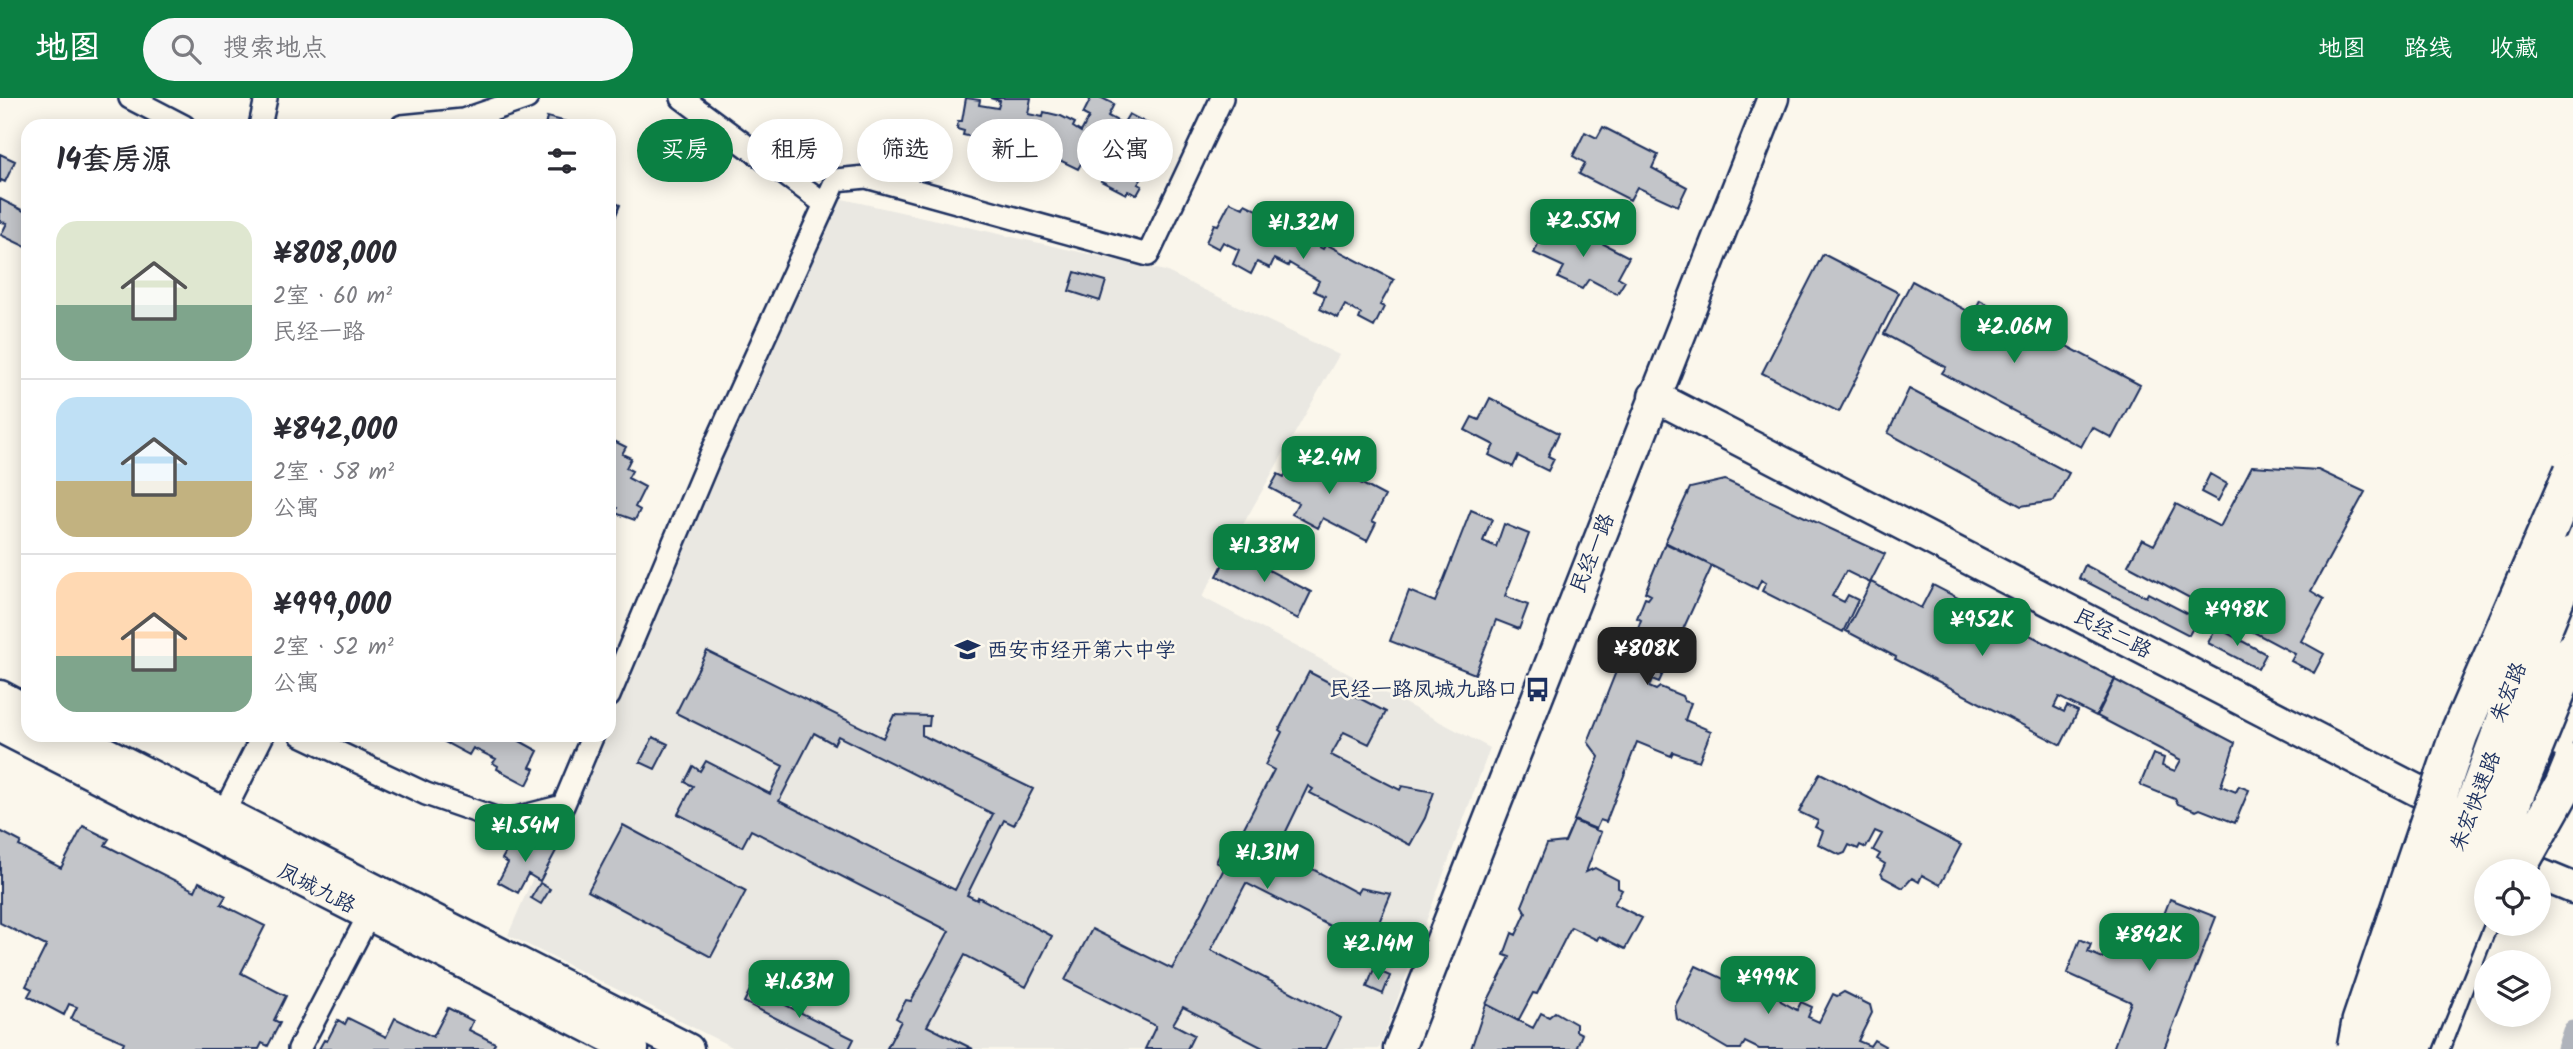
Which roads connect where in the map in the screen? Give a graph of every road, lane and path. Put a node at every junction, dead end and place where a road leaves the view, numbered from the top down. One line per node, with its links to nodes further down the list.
1 (130, 98): 7 (street)
2 (266, 98): 8 (street)
3 (527, 98): 9 (street)
4 (682, 98): 10 (street)
5 (1222, 98): 10 (street)
6 (1773, 98): 11 (street, 民经一路)
7 (170, 119)
8 (262, 119)
9 (466, 119)
10 (825, 204): 16 (street)
11 (1654, 396): 29 (street, 民经二路); 41 (street, 民经一路)
12 (2573, 472): 42 (highway, bridge)
13 (2573, 531): 29 (street, 朱宏路)
14 (2573, 555): 44 (highway, 朱宏快速路, bridge)
15 (2573, 651): 45 (highway, 朱宏快速路, bridge)
16 (616, 679)
17 (0, 696): 19 (street)
18 (2573, 702): 31 (street)
19 (21, 707)
20 (0, 727): 21 (street, 凤城九路)
21 (21, 737)
22 (32, 742): 35 (street, 凤城九路)
23 (85, 742): 28 (street, 凤城九路)
24 (259, 742): 28 (street)
25 (316, 742): 26 (street)
26 (590, 742)
27 (2573, 763): 32 (highway, bridge)
28 (224, 812): 35 (street, 凤城九路)
29 (2460, 813): 30 (street, 民经二路); 43 (street, 朱宏路)
30 (2504, 859)
31 (2518, 859)
32 (2520, 859)
33 (2551, 879): 34 (street)
34 (2573, 888)
35 (375, 904): 38 (street); 39 (street, 凤城九路); 40 (street, 凤城九路)
36 (2477, 936): 46 (street)
37 (2478, 936): 45 (highway, bridge)
38 (299, 1049)
39 (634, 1049)
40 (688, 1049)
41 (1399, 1049)
42 (2356, 1049)
43 (2367, 1049)
44 (2382, 1049)
45 (2413, 1049)
46 (2434, 1049)

